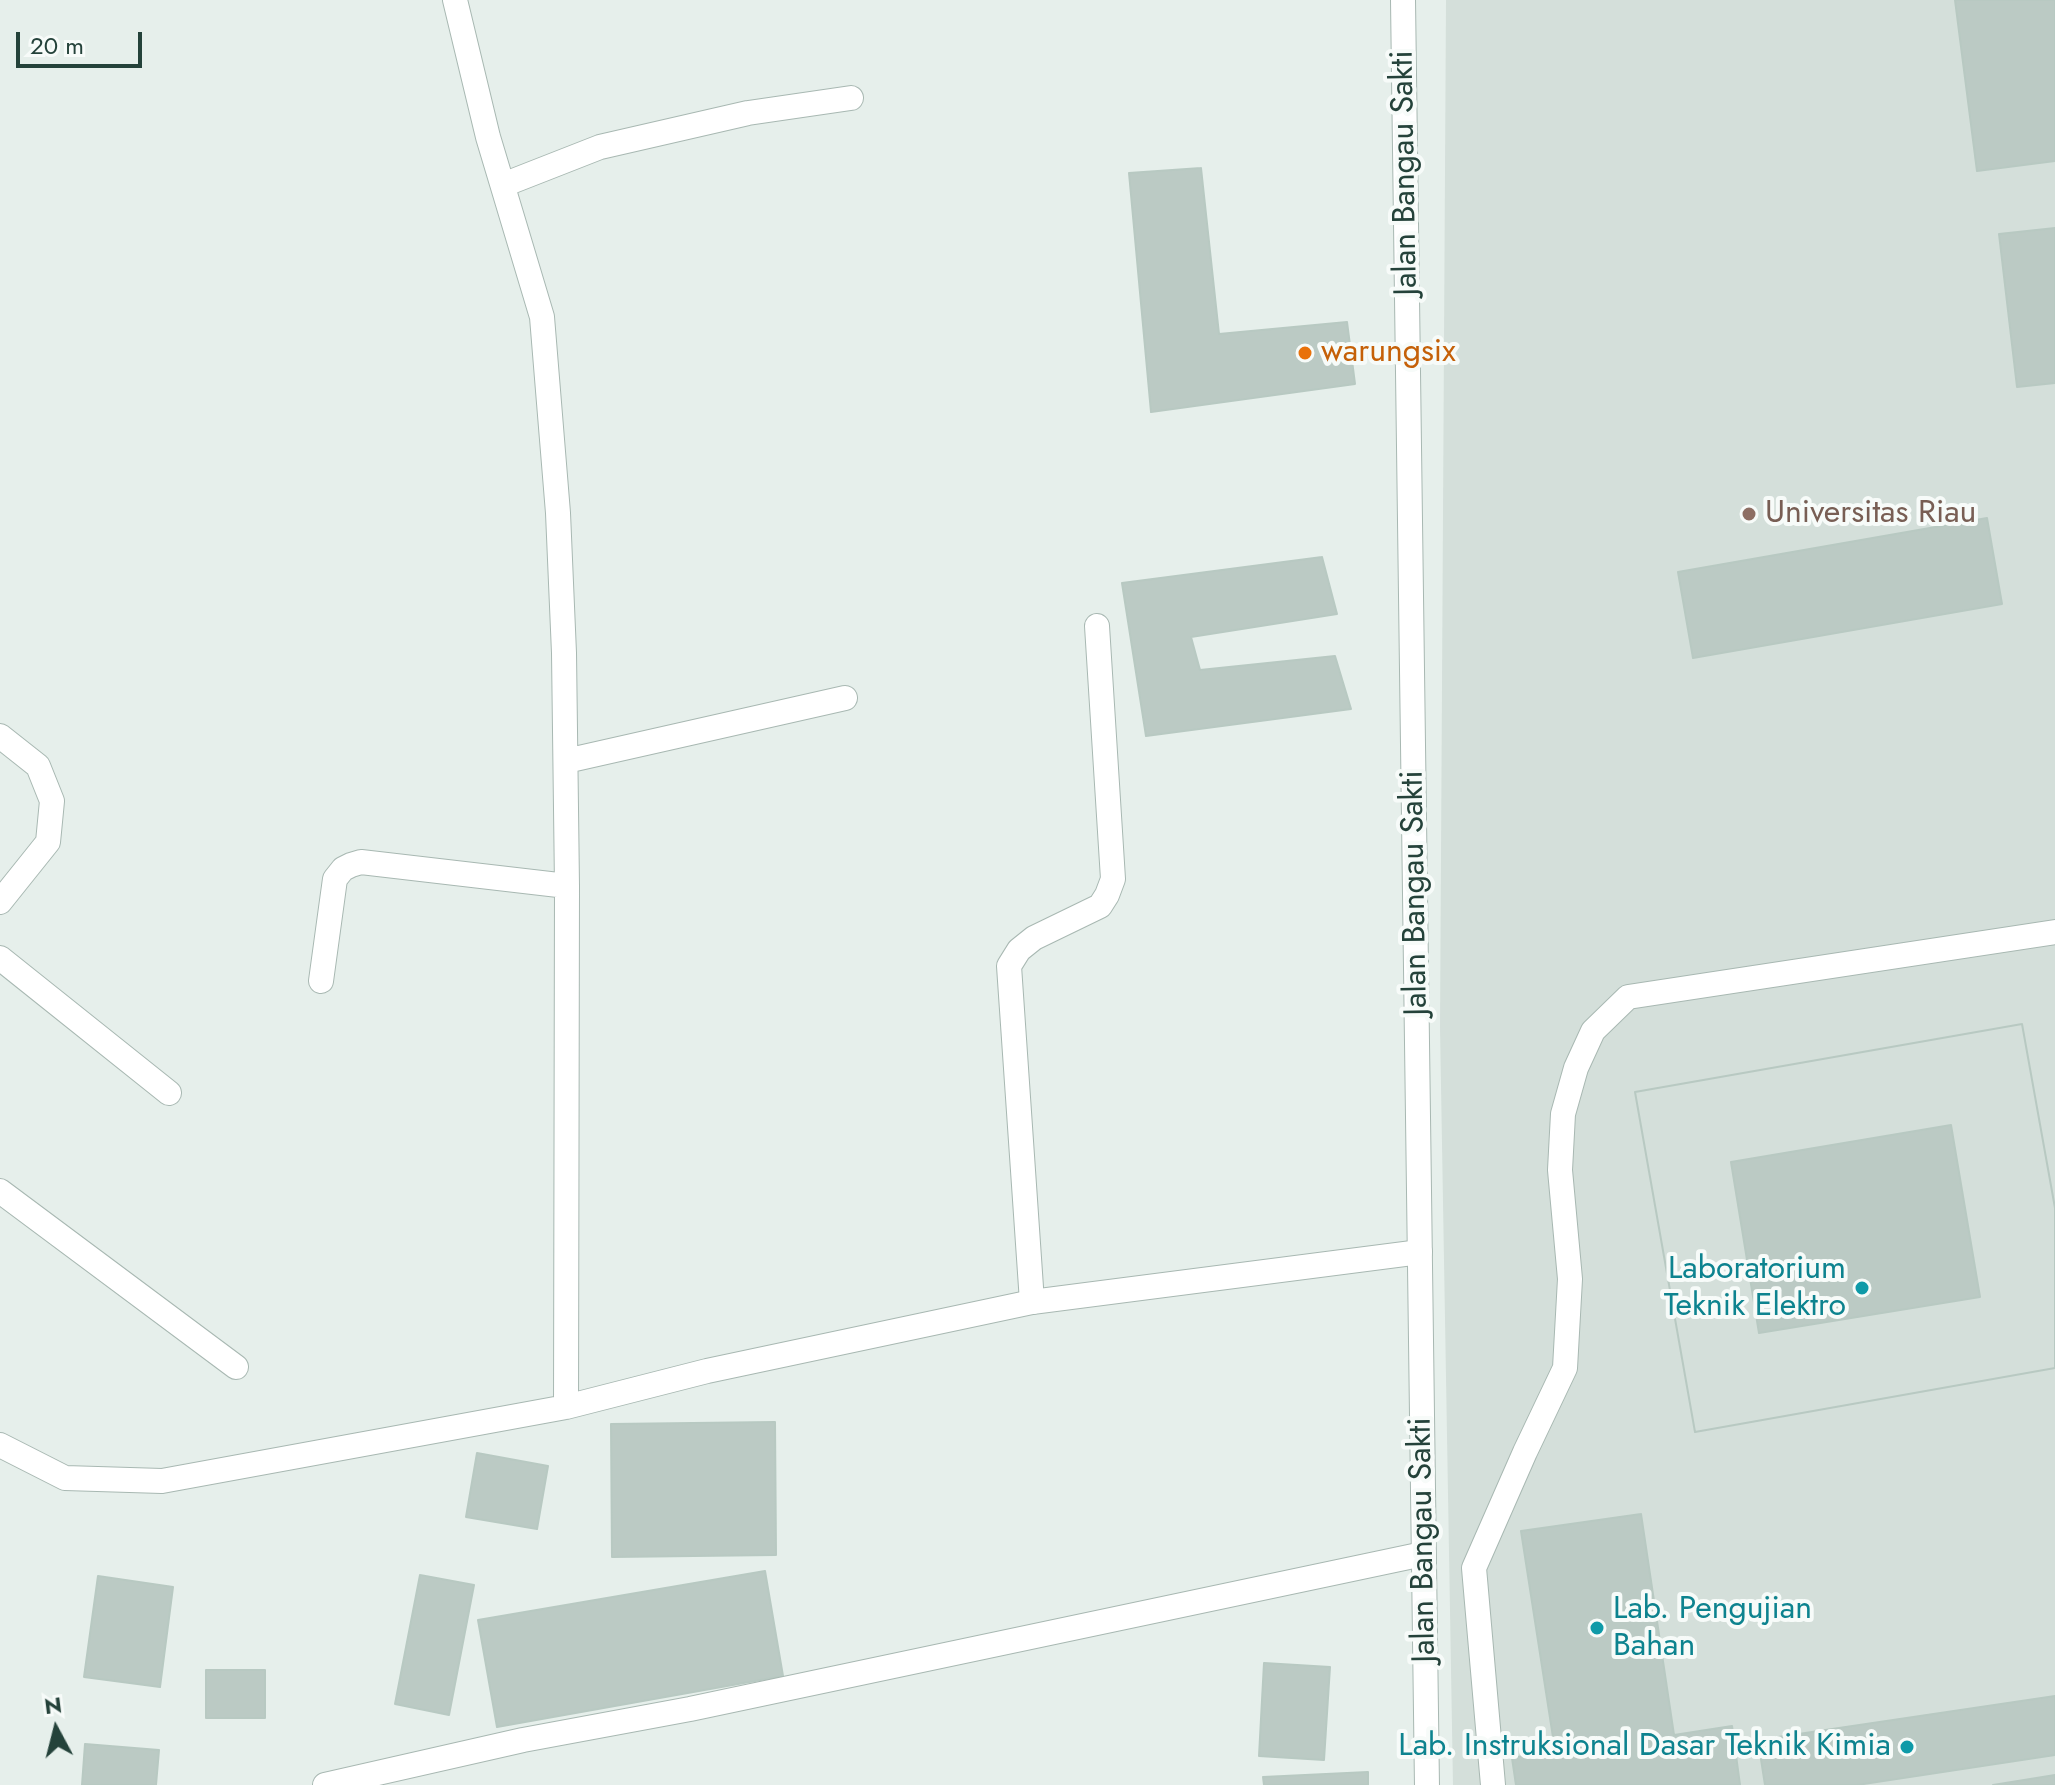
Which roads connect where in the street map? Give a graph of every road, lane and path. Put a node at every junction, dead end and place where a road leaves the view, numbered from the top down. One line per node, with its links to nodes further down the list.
1 (455, 0): 4 (street)
2 (1403, 0): 16 (street, Jalan Bangau Sakti)
3 (851, 98): 4 (street)
4 (503, 185): 8 (street)
5 (1097, 626): 17 (street)
6 (845, 698): 8 (street)
7 (0, 736): 10 (street)
8 (566, 761): 9 (street)
9 (567, 886): 13 (street); 19 (street)
10 (0, 902)
11 (2055, 932): 24 (street)
12 (0, 958): 14 (street)
13 (321, 981)
14 (169, 1093)
15 (0, 1191): 18 (street)
16 (1420, 1252): 17 (street); 21 (street, Jalan Bangau Sakti)
17 (1032, 1302): 19 (street)
18 (236, 1367)
19 (566, 1407): 20 (street)
20 (0, 1445)
21 (1423, 1554): 22 (street); 23 (street, Jalan Bangau Sakti)
22 (325, 1785)
23 (1427, 1785)
24 (1493, 1785)

